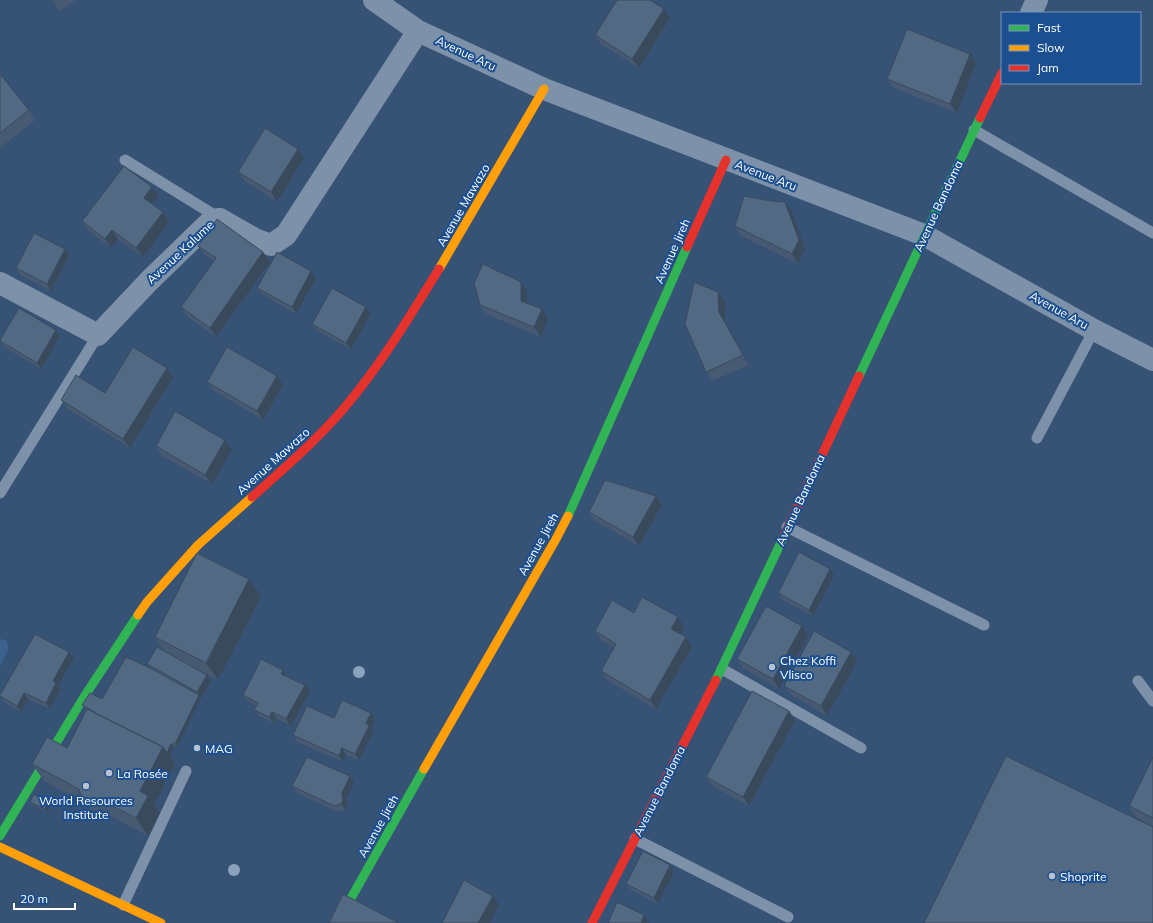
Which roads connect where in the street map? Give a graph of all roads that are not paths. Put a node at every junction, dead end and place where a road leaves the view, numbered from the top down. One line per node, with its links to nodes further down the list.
1 (374, 0): 4 (street, Avenue Aru)
2 (1037, 0): 3 (street)
3 (1031, 12)
4 (418, 31): 6 (street, Avenue Aru); 10 (street, Avenue Kalume)
5 (1001, 75): 7 (street, Avenue Bandoma)
6 (544, 89): 9 (street, Avenue Aru); 26 (street, Avenue Mawazo)
7 (974, 130): 11 (lane); 12 (street, Avenue Bandoma)
8 (125, 160): 10 (lane)
9 (726, 160): 12 (street, Avenue Aru); 32 (street, Avenue Jireh)
10 (220, 219): 15 (street, Avenue Kalume)
11 (1153, 233)
12 (924, 235): 14 (street, Avenue Aru); 19 (street, Avenue Bandoma)
13 (0, 283): 15 (street)
14 (1094, 330): 16 (street, Avenue Aru); 17 (lane)
15 (98, 334): 18 (lane)
16 (1153, 360)
17 (1037, 438)
18 (0, 493)
19 (787, 527): 20 (lane); 21 (street, Avenue Bandoma)
20 (984, 625)
21 (722, 668): 24 (lane); 27 (street, Avenue Bandoma)
22 (1138, 681): 23 (lane)
23 (1153, 701)
24 (861, 748)
25 (186, 771): 29 (lane)
26 (0, 836)
27 (635, 838): 30 (lane); 33 (street, Avenue Bandoma)
28 (0, 847): 29 (street)
29 (123, 905): 31 (street)
30 (788, 917)
31 (159, 923)
32 (337, 923)
33 (592, 923)

